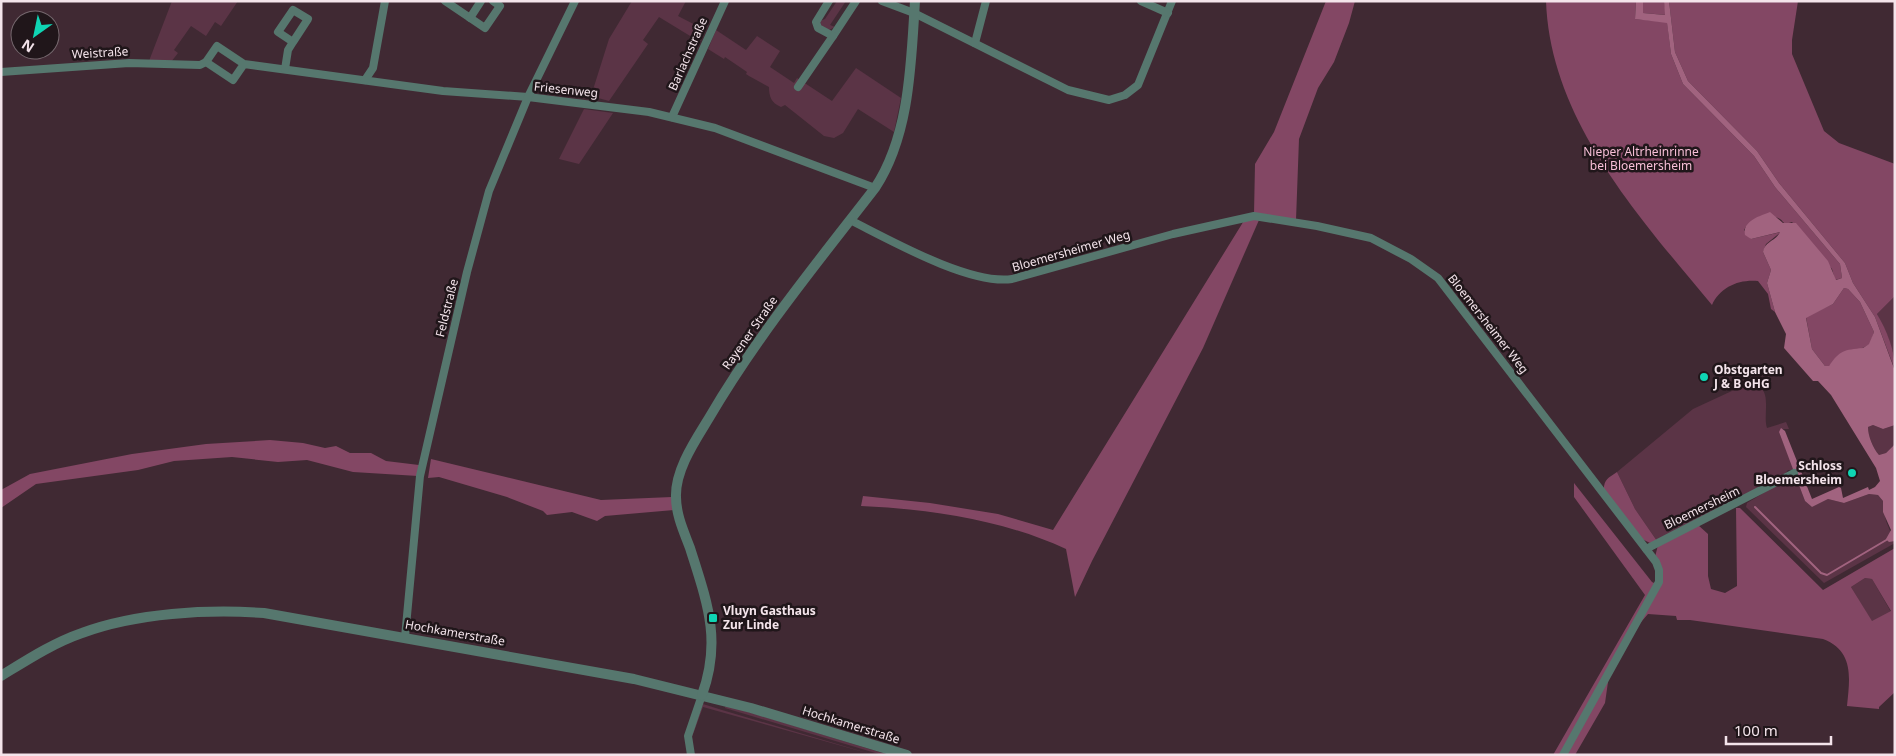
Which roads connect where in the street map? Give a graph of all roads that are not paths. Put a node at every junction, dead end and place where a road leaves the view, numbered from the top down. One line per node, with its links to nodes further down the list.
1 (385, 1): 24 (street)
2 (445, 1): 16 (street)
3 (481, 1): 16 (street)
4 (493, 1): 16 (street)
5 (575, 1): 26 (street, Feldstraße)
6 (724, 1): 27 (street, Barlachstraße)
7 (829, 1): 17 (street)
8 (856, 1): 17 (street)
9 (882, 1): 14 (street)
10 (915, 1): 14 (street, Rayener Straße)
11 (1141, 1): 15 (street)
12 (1172, 1): 15 (street)
13 (983, 2): 19 (street)
14 (914, 13): 19 (street); 28 (street, Rayener Straße)
15 (1168, 13): 19 (street)
16 (470, 18)
17 (833, 36): 25 (street)
18 (293, 42): 22 (street)
19 (975, 43)
20 (206, 62): 21 (street, Friesenweg); 21 (street); 23 (street, Weistraße)
21 (244, 64): 22 (street, Friesenweg)
22 (284, 69): 24 (street, Friesenweg)
23 (1, 72)
24 (365, 80): 26 (street, Friesenweg)
25 (798, 87)
26 (528, 98): 27 (street, Friesenweg); 32 (street, Feldstraße)
27 (672, 117): 28 (street, Friesenweg)
28 (875, 188): 29 (street, Rayener Straße)
29 (850, 220): 31 (street, Bloemersheimer Weg); 34 (street, Rayener Straße)
30 (1794, 473): 31 (street, Bloemersheim)
31 (1646, 549): 37 (street, Bloemersheimer Weg)
32 (405, 637): 33 (street, Hochkamerstraße); 34 (street, Hochkamerstraße)
33 (1, 676)
34 (702, 695): 35 (street); 36 (street, Hochkamerstraße)
35 (691, 755)
36 (907, 755)
37 (1563, 755)

